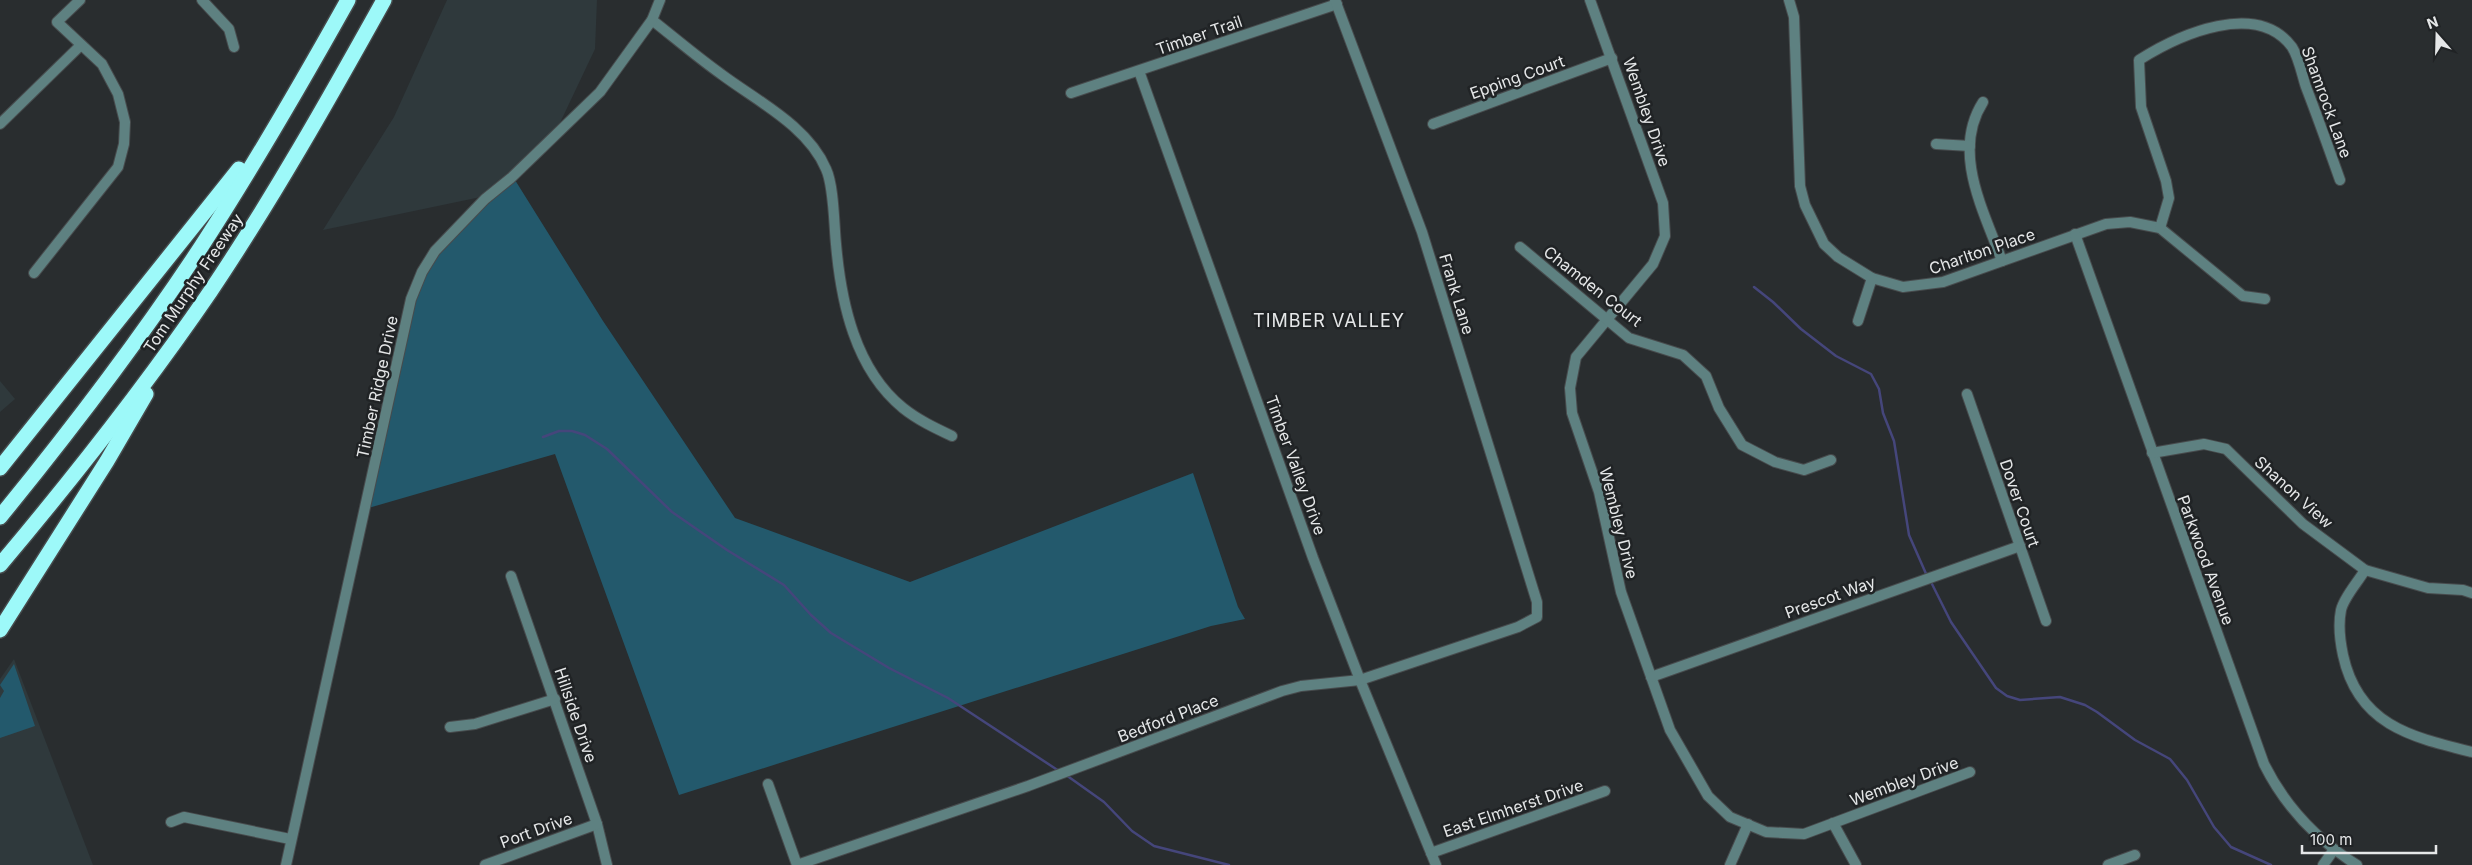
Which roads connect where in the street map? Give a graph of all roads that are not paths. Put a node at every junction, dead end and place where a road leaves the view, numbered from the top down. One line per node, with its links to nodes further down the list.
1 (80, 0): 10 (street)
2 (202, 0): 11 (street)
3 (348, 0): 16 (highway, Tom Murphy Freeway)
4 (384, 0): 31 (highway, Tom Murphy Freeway)
5 (660, 0): 9 (street, Timber Ridge Drive)
6 (1590, 0): 12 (street, Wembley Drive)
7 (1789, 0): 27 (street, Charlton Place)
8 (1336, 2): 13 (street, Timber Trail); 45 (street, Frank Lane)
9 (652, 20): 34 (street); 60 (street, Timber Ridge Drive)
10 (81, 45): 17 (street); 26 (street)
11 (234, 47)
12 (1612, 58): 18 (street, Epping Court); 29 (street, Wembley Drive)
13 (1140, 70): 14 (street, Timber Trail); 49 (street, Timber Valley Drive)
14 (1071, 94)
15 (1983, 102): 20 (street)
16 (284, 113): 33 (highway); 39 (highway, Tom Murphy Freeway)
17 (0, 124)
18 (1433, 124)
19 (1936, 144): 20 (street)
20 (1970, 146): 25 (street)
21 (2340, 180): 22 (street, Shamrock Lane)
22 (2160, 228): 23 (street, Charlton Place); 28 (street, Charlton Place)
23 (2075, 234): 25 (street, Charlton Place); 36 (street, Parkwood Avenue)
24 (1520, 247): 29 (street, Chamden Court)
25 (2002, 260): 27 (street, Charlton Place)
26 (34, 273)
27 (1872, 278): 30 (street)
28 (2265, 299)
29 (1606, 321): 37 (street, Chamden Court); 48 (street, Wembley Drive)
30 (1858, 321)
31 (162, 361): 41 (highway, Tom Murphy Freeway); 47 (highway)
32 (1967, 394): 40 (street, Dover Court)
33 (38, 418): 35 (highway); 38 (highway)
34 (952, 436)
35 (0, 452)
36 (2152, 453): 42 (street, Shanon View); 61 (street, Parkwood Avenue)
37 (1831, 460)
38 (0, 468)
39 (0, 517)
40 (2020, 546): 46 (street, Dover Court); 48 (street, Prescot Way)
41 (0, 565)
42 (2365, 570): 44 (street, Shanon View); 52 (street)
43 (511, 576): 50 (street, Hillside Drive)
44 (2472, 593)
45 (1537, 602): 49 (street, Bedford Place)
46 (2046, 621)
47 (0, 630)
48 (1651, 677): 59 (street, Wembley Drive)
49 (1360, 680): 62 (street, Timber Valley Drive); 67 (street, Bedford Place)
50 (555, 699): 51 (street); 58 (street, Hillside Drive)
51 (450, 726)
52 (2472, 752)
53 (1970, 772): 57 (street, Wembley Drive)
54 (768, 784): 67 (street)
55 (1605, 792): 62 (street, East Elmherst Drive)
56 (171, 822): 60 (street)
57 (1833, 823): 59 (street, Wembley Drive); 70 (street)
58 (598, 824): 65 (street, Port Drive); 66 (street, Hillside Drive)
59 (1748, 824): 69 (street)
60 (290, 840): 64 (street, Timber Ridge Drive)
61 (2333, 850): 72 (street); 73 (street, Parkwood Avenue)
62 (1431, 853): 68 (street, Timber Valley Drive)
63 (2134, 855): 71 (street)
64 (286, 865)
65 (485, 865)
66 (607, 865)
67 (797, 865)
68 (1436, 865)
69 (1730, 865)
70 (1856, 865)
71 (2108, 865)
72 (2323, 865)
73 (2357, 865)

